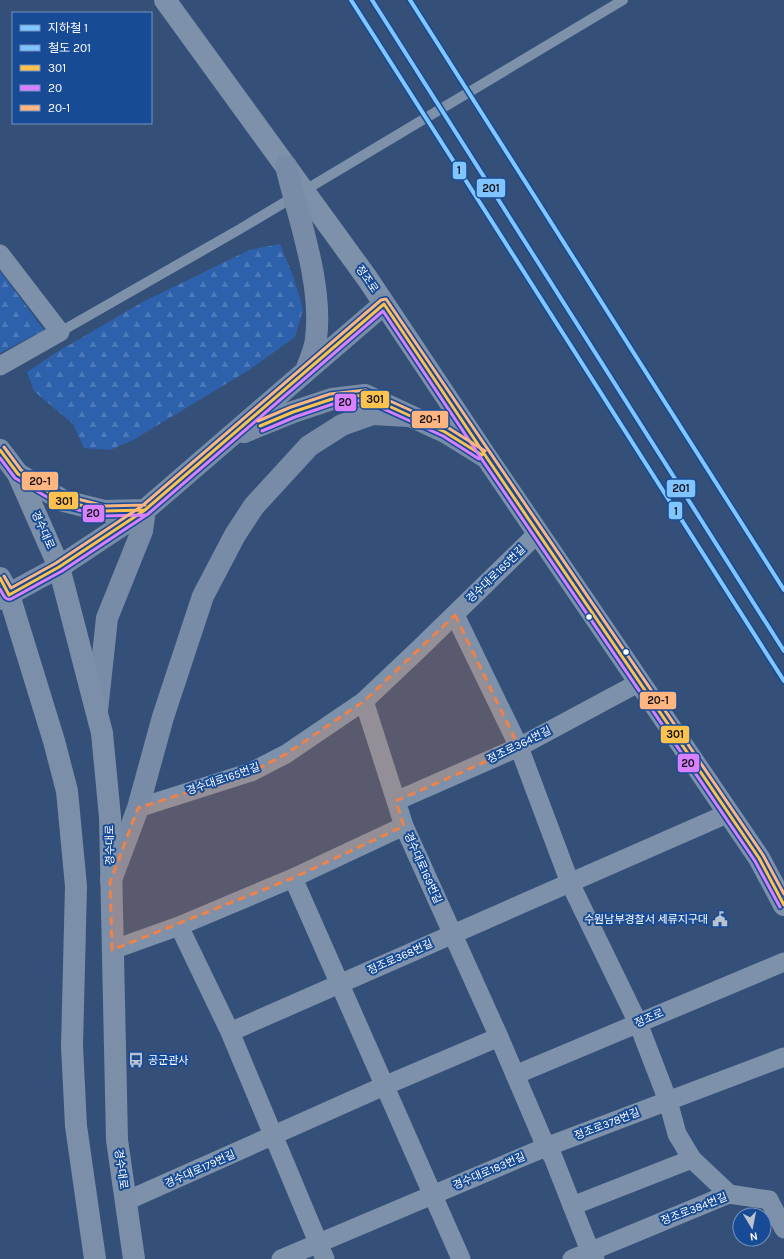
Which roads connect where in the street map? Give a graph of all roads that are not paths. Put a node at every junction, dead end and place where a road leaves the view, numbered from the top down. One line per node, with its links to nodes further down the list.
1 (166, 0): 3 (street, 정조로)
2 (621, 1): 6 (lane)
3 (286, 166): 5 (street, 정조로); 8 (main road)
4 (0, 254): 6 (street)
5 (384, 304): 8 (main road); 12 (street, 정조로)
6 (60, 332): 7 (street)
7 (0, 366)
8 (306, 371): 10 (main road)
9 (408, 416): 10 (main road); 12 (main road); 24 (main road)
10 (230, 437): 14 (main road)
11 (0, 450): 13 (main road, 경수대로)
12 (487, 458): 15 (street, 정조로)
13 (18, 474): 14 (main road); 16 (main road, 경수대로)
14 (145, 510): 16 (main road); 21 (main road)
15 (538, 533): 18 (street, 경수대로165번길); 19 (street, 정조로)
16 (59, 567): 17 (main road); 21 (main road, 경수대로)
17 (3, 591): 53 (main road)
18 (455, 615): 20 (street, 경수대로165번길); 22 (street)
19 (640, 682): 22 (street, 정조로364번길); 25 (street, 정조로)
20 (364, 701): 23 (street); 24 (street, 경수대로165번길)
21 (97, 713): 28 (main road, 경수대로)
22 (520, 747): 23 (street, 정조로364번길); 29 (street)
23 (396, 801): 26 (street)
24 (138, 808): 28 (main road)
25 (729, 813): 29 (street, 정조로368번길); 30 (street, 정조로)
26 (404, 826): 27 (street, 경수대로169번길); 32 (street, 경수대로169번길)
27 (293, 878): 31 (street, 경수대로169번길); 35 (street)
28 (110, 882): 33 (main road, 경수대로)
29 (570, 883): 32 (street, 정조로368번길); 36 (street)
30 (784, 905)
31 (179, 926): 33 (street, 경수대로169번길); 37 (street)
32 (453, 934): 35 (street, 정조로368번길); 38 (street, 경수대로169번길)
33 (112, 950): 48 (main road, 경수대로)
34 (784, 962): 36 (street, 정조로)
35 (340, 984): 37 (street, 정조로368번길); 41 (street)
36 (638, 1023): 40 (street, 정조로); 42 (street)
37 (230, 1032): 43 (street)
38 (499, 1037): 40 (street, 경수대로169번길); 41 (street, 경수대로179번길)
39 (784, 1057): 42 (street, 정조로378번길)
40 (515, 1076): 44 (street, 경수대로169번길)
41 (384, 1086): 43 (street, 경수대로179번길); 47 (street)
42 (668, 1101): 44 (street, 정조로378번길); 45 (street)
43 (274, 1136): 48 (street, 경수대로179번길); 51 (street)
44 (546, 1147): 47 (street, 경수대로183번길); 49 (street, 경수대로169번길)
45 (692, 1159): 46 (street); 49 (street)
46 (729, 1194): 50 (street, 정조로384번길); 52 (street, 정조로384번길)
47 (432, 1195): 51 (street, 경수대로183번길); 56 (street)
48 (126, 1202): 54 (main road, 경수대로)
49 (572, 1206): 52 (street, 경수대로169번길)
50 (784, 1229)
51 (321, 1251): 55 (street, 경수대로183번길)
52 (593, 1255): 57 (street, 정조로384번길)
53 (95, 1259)
54 (134, 1259)
55 (281, 1259)
56 (461, 1259)
57 (572, 1259)

